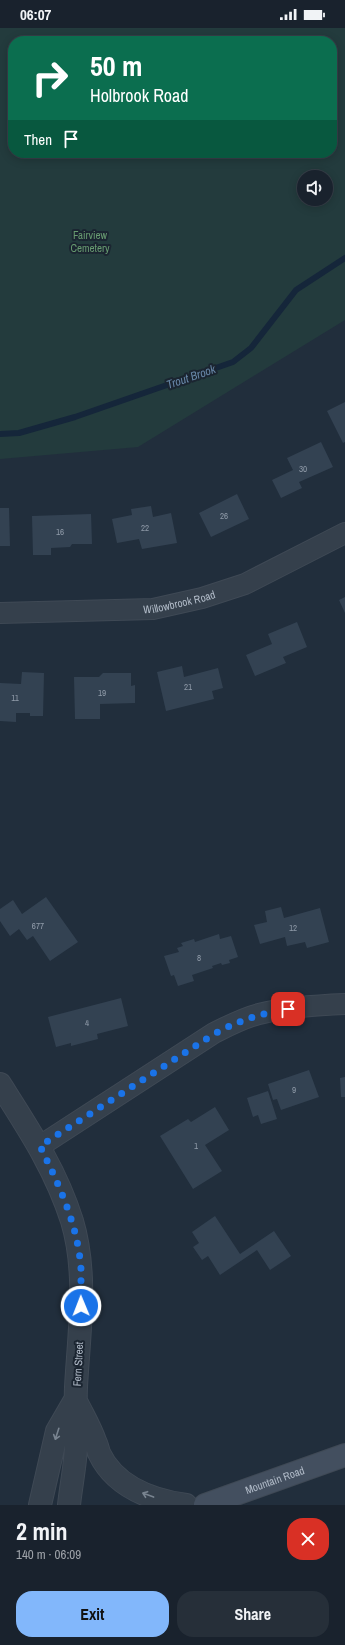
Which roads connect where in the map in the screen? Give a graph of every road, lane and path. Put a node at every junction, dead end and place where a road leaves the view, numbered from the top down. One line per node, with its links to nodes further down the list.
1 (345, 533): 2 (street, Willowbrook Road)
2 (0, 613)
3 (345, 1004): 5 (street)
4 (0, 1084): 5 (street, Fern Street)
5 (40, 1146): 6 (street, Fern Street)
6 (75, 1400): 8 (street, Fern Street, one-way to 8); 9 (street, Fern Street); 10 (street, one-way to 6)
7 (345, 1455): 11 (main road, Mountain Road)
8 (40, 1505)
9 (69, 1505)
10 (186, 1505)
11 (205, 1505)

